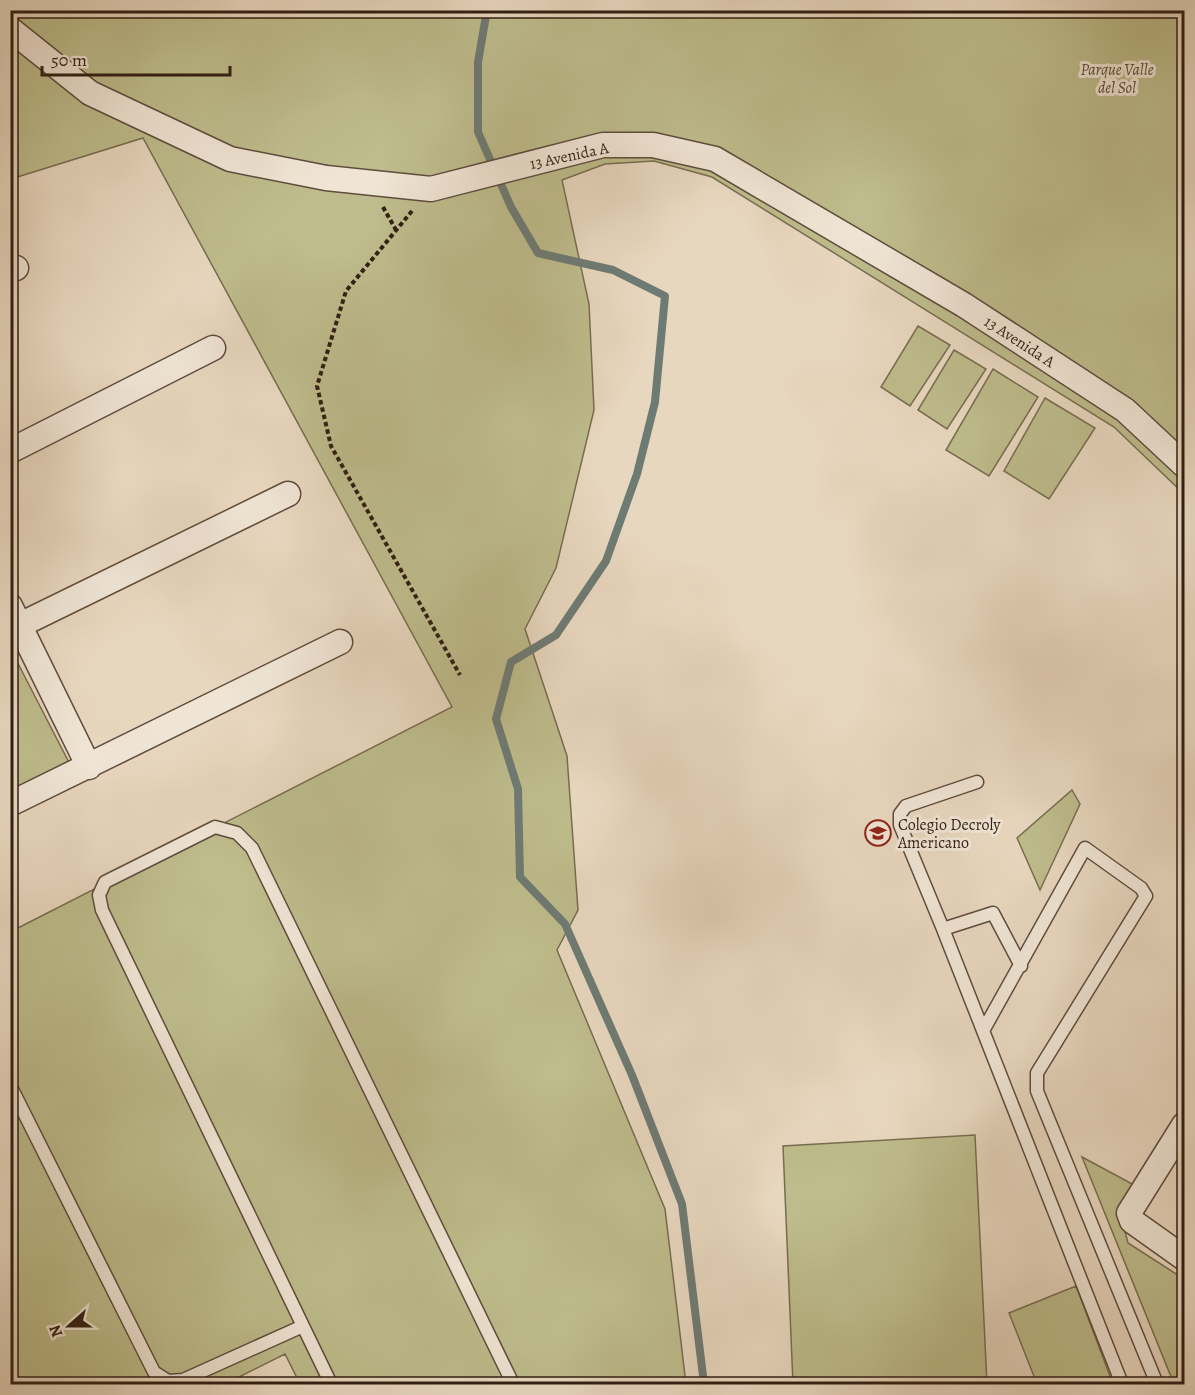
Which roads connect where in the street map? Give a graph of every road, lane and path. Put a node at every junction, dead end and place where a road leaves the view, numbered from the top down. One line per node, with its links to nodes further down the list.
1 (10, 29): 2 (street, 13 Avenida A)
2 (431, 189): 5 (street, 13 Avenida A); 9 (path)
3 (213, 348): 4 (street)
4 (10, 451)
5 (1185, 465)
6 (288, 494): 7 (street)
7 (16, 616): 10 (street)
8 (340, 642): 10 (street)
9 (460, 675)
10 (89, 767): 12 (street)
11 (977, 782): 13 (lane)
12 (10, 804)
13 (943, 929): 14 (lane); 15 (lane)
14 (1021, 966): 15 (lane); 23 (lane)
15 (984, 1029): 22 (lane)
16 (10, 1085): 19 (lane)
17 (1185, 1125): 18 (street)
18 (1185, 1258)
19 (303, 1326): 20 (lane); 21 (lane)
20 (331, 1384)
21 (513, 1384)
22 (1122, 1384)
23 (1157, 1384)

